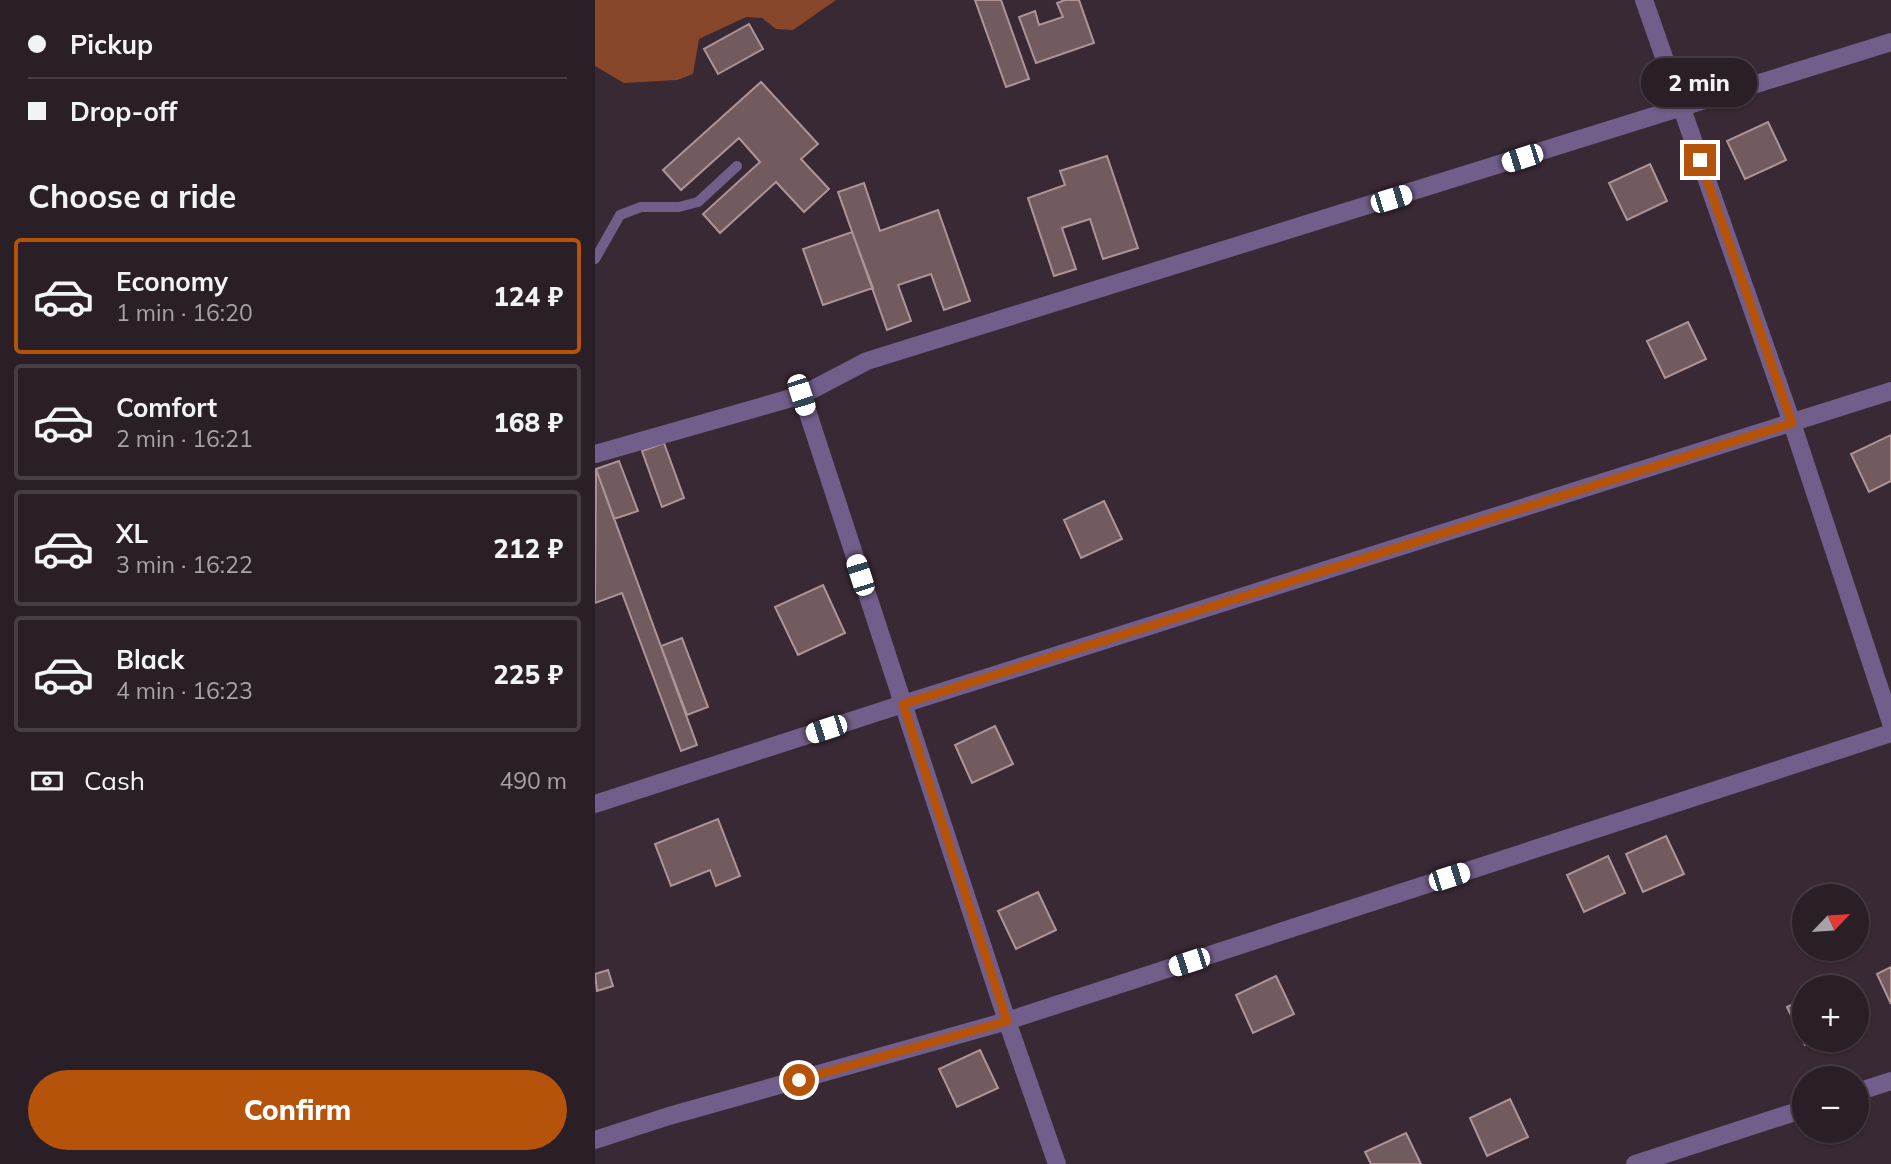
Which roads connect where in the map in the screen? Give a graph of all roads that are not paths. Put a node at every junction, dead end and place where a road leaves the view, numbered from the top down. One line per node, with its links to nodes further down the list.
1 (1644, 0): 3 (street)
2 (1891, 42): 3 (street)
3 (1681, 108): 7 (street); 8 (street)
4 (737, 166): 5 (lane)
5 (595, 259)
6 (1891, 391): 8 (street)
7 (801, 395): 9 (street); 10 (street)
8 (1792, 423): 10 (street); 11 (street)
9 (595, 454)
10 (903, 704): 13 (street); 14 (street)
11 (1891, 723)
12 (1891, 733): 14 (street)
13 (595, 804)
14 (1007, 1021): 18 (street); 19 (street)
15 (1891, 1081): 16 (street)
16 (1869, 1088)
17 (1792, 1113): 20 (street)
18 (595, 1140)
19 (1057, 1164)
20 (1635, 1164)

